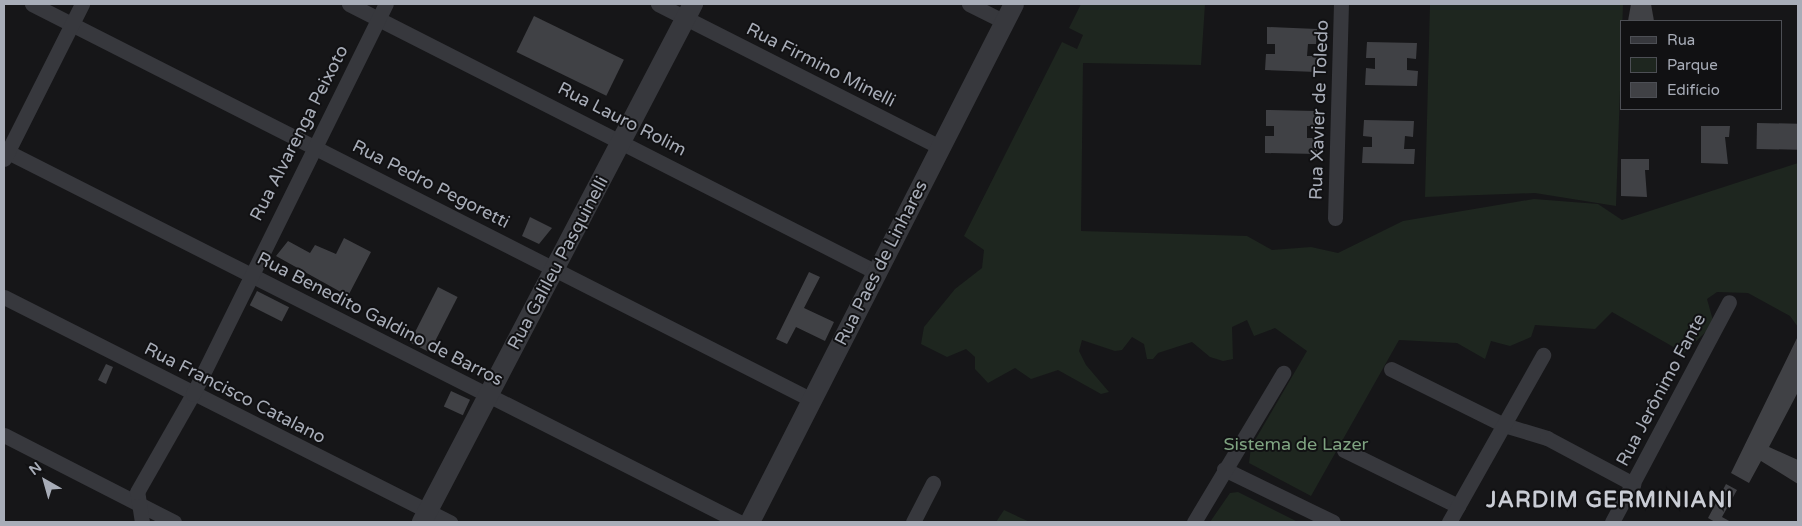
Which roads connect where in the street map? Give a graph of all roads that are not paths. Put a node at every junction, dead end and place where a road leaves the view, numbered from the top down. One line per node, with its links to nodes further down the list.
1 (32, 4): 12 (street, Rua Pedro Pegoretti)
2 (82, 4): 12 (street)
3 (348, 4): 10 (street, Rua Lauro Rolim)
4 (386, 4): 10 (street, Rua Alvarenga Peixoto)
5 (658, 4): 9 (street, Rua Firmino Minelli)
6 (969, 4): 11 (street)
7 (1014, 4): 11 (street, Rua Paes de Linhares)
8 (1341, 4): 17 (street, Rua Xavier de Toledo)
9 (689, 11): 13 (street, Rua Galileu Pasquinelli); 15 (street, Rua Firmino Minelli)
10 (378, 18): 13 (street, Rua Lauro Rolim); 14 (street, Rua Alvarenga Peixoto)
11 (1005, 22): 15 (street, Rua Paes de Linhares)
12 (72, 24): 14 (street, Rua Pedro Pegoretti); 16 (street)
13 (622, 140): 18 (street, Rua Galileu Pasquinelli); 19 (street, Rua Lauro Rolim)
14 (314, 145): 18 (street, Rua Pedro Pegoretti); 20 (street, Rua Alvarenga Peixoto)
15 (940, 147): 19 (street, Rua Paes de Linhares)
16 (5, 154): 20 (street, Rua Benedito Galdino de Barros)
17 (1334, 218)
18 (556, 268): 27 (street, Rua Galileu Pasquinelli); 28 (street, Rua Pedro Pegoretti)
19 (876, 272): 28 (street, Rua Paes de Linhares)
20 (249, 274): 26 (street, Rua Alvarenga Peixoto); 27 (street, Rua Benedito Galdino de Barros)
21 (4, 297): 26 (street, Rua Francisco Catalano)
22 (1729, 302): 34 (street, Rua Jerônimo Fante)
23 (1543, 356): 29 (street)
24 (1391, 369): 29 (street)
25 (1283, 373): 32 (street)
26 (193, 394): 35 (street, Rua Alvarenga Peixoto); 37 (street, Rua Francisco Catalano)
27 (488, 395): 37 (street, Rua Galileu Pasquinelli); 41 (street, Rua Benedito Galdino de Barros)
28 (812, 400): 42 (street, Rua Paes de Linhares)
29 (1504, 425): 34 (street); 36 (street)
30 (4, 435): 35 (street)
31 (1344, 450): 36 (street)
32 (1224, 469): 44 (street); 45 (street)
33 (933, 482): 43 (street)
34 (1633, 484): 47 (street, Rua Jerônimo Fante)
35 (139, 505): 38 (street, Rua Alvarenga Peixoto); 39 (street)
36 (1458, 506): 46 (street)
37 (425, 516): 40 (street, Rua Francisco Catalano)
38 (142, 522)
39 (174, 522)
40 (450, 522)
41 (739, 522)
42 (750, 522)
43 (913, 522)
44 (1194, 522)
45 (1333, 522)
46 (1449, 522)
47 (1612, 522)

